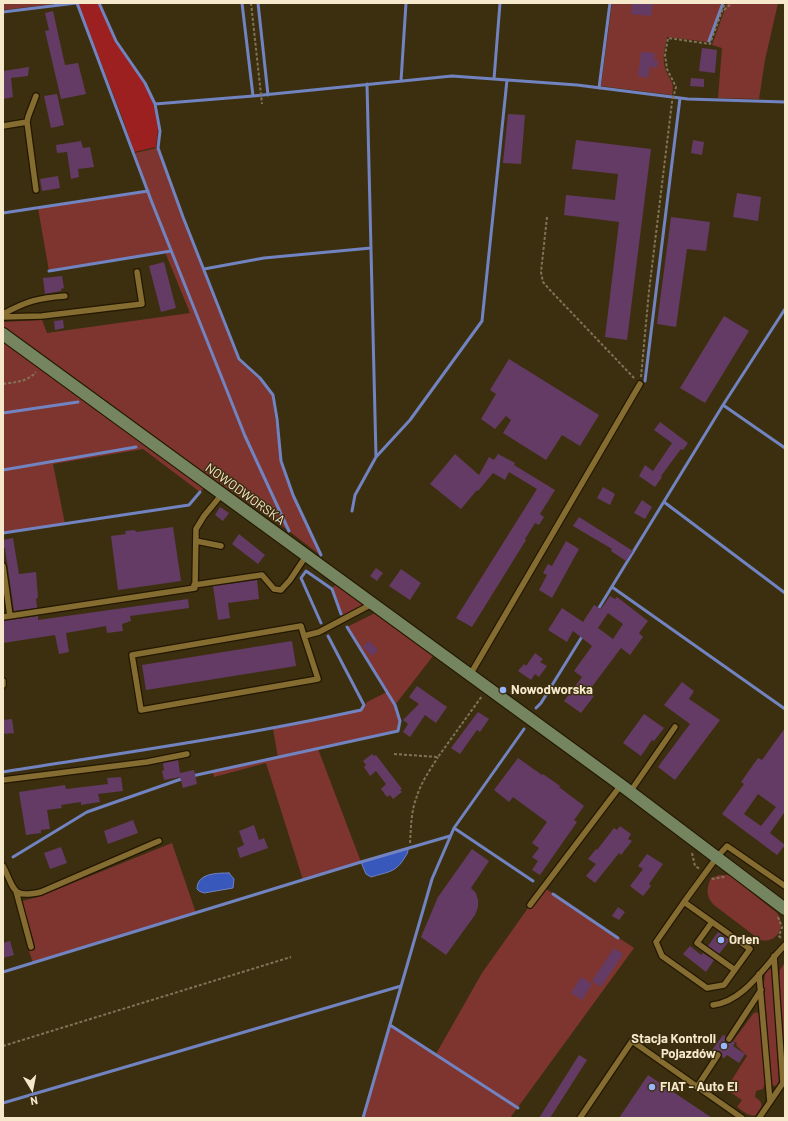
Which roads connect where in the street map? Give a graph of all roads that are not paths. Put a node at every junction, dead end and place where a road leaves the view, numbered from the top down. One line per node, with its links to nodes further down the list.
1 (36, 96): 2 (lane)
2 (27, 122): 3 (lane); 4 (lane)
3 (3, 126)
4 (36, 190)
5 (137, 272): 8 (lane)
6 (65, 296): 7 (lane)
7 (3, 314)
8 (3, 318)
9 (3, 334): 11 (street, NOWODWORSKA)
10 (640, 384): 21 (lane)
11 (222, 494): 12 (lane); 14 (street, NOWODWORSKA)
12 (196, 541): 13 (lane); 16 (lane)
13 (222, 546)
14 (306, 556): 16 (lane); 17 (street, NOWODWORSKA)
15 (3, 566): 18 (lane)
16 (194, 585): 18 (lane)
17 (372, 604): 20 (lane); 21 (street, NOWODWORSKA)
18 (10, 616): 19 (lane)
19 (3, 617)
20 (304, 636): 20 (lane)
21 (470, 676): 27 (street, NOWODWORSKA)
22 (3, 680): 23 (lane)
23 (3, 685)
24 (675, 727): 27 (lane)
25 (186, 754): 26 (lane)
26 (3, 780)
27 (625, 788): 29 (street, NOWODWORSKA); 34 (lane)
28 (159, 841): 32 (lane)
29 (717, 857): 31 (lane); 33 (lane); 35 (street, NOWODWORSKA)
30 (3, 866): 32 (lane)
31 (785, 886)
32 (16, 891): 38 (lane)
33 (684, 902): 36 (lane); 40 (lane)
34 (530, 905)
35 (785, 909)
36 (712, 922): 40 (lane); 40 (lane)
37 (785, 945): 39 (lane)
38 (31, 947)
39 (774, 956): 41 (lane); 47 (lane)
40 (735, 970)
41 (759, 974): 42 (lane); 43 (lane)
42 (761, 990): 44 (lane); 47 (lane)
43 (713, 1005)
44 (729, 1039)
45 (718, 1055): 46 (lane)
46 (697, 1087): 48 (lane); 49 (lane)
47 (770, 1102): 50 (lane)
48 (580, 1118)
49 (742, 1118)
50 (759, 1118)

